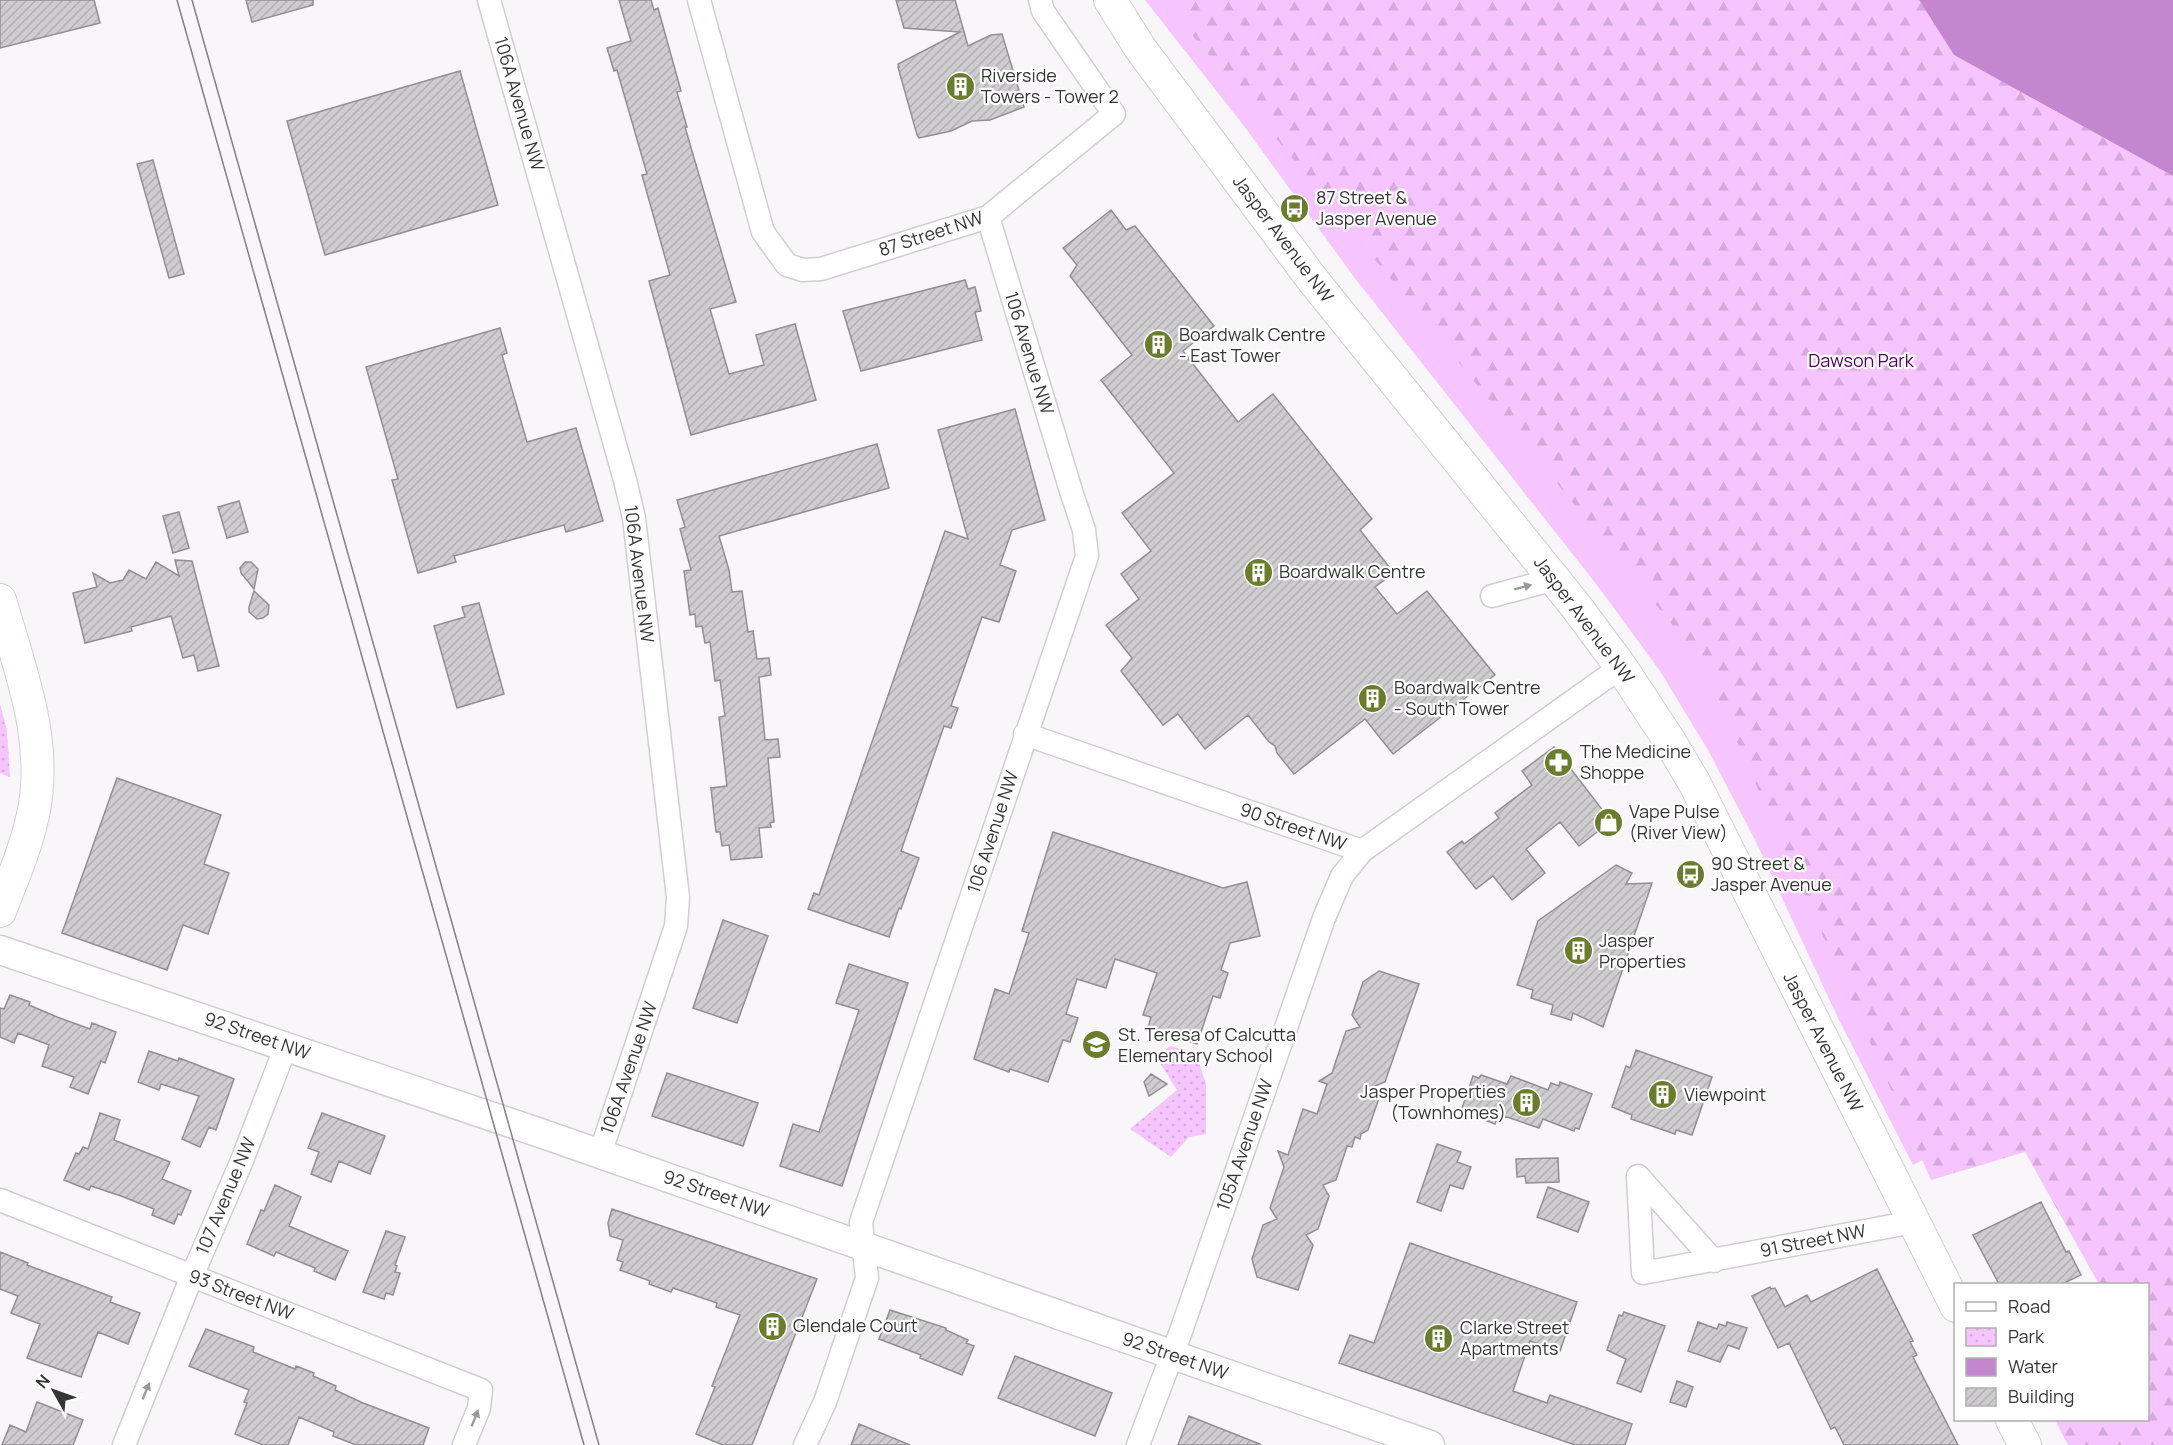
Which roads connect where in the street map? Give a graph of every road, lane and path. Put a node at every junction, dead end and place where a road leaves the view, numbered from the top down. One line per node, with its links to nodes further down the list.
1 (489, 0): 15 (street, 106A Avenue NW)
2 (699, 0): 5 (street, 87 Street NW)
3 (1040, 0): 5 (street, 87 Street NW)
4 (1110, 0): 6 (main road, Jasper Avenue NW)
5 (988, 217): 10 (street, 106 Avenue NW)
6 (1555, 579): 7 (street, one-way to 6); 9 (main road, Jasper Avenue NW)
7 (1492, 596)
8 (0, 600): 12 (main road)
9 (1621, 667): 11 (street, 90 Street NW); 17 (main road, Jasper Avenue NW)
10 (1025, 734): 11 (street, 90 Street NW); 18 (street, 106 Avenue NW)
11 (1362, 851): 22 (street, 105A Avenue NW)
12 (0, 911)
13 (0, 950): 14 (street, 92 Street NW)
14 (286, 1046): 15 (street, 92 Street NW); 20 (street, 107 Avenue NW)
15 (600, 1154): 18 (street, 92 Street NW)
16 (0, 1200): 20 (street, 93 Street NW)
17 (1913, 1222): 19 (street, 91 Street NW); 21 (main road, Jasper Avenue NW)
18 (863, 1245): 22 (street, 92 Street NW); 26 (street, 106 Avenue NW)
19 (1714, 1261)
20 (192, 1276): 24 (street, 107 Avenue NW, one-way to 20); 25 (street, 93 Street NW, one-way to 20)
21 (1954, 1302)
22 (1173, 1355): 27 (street, 105A Avenue NW); 28 (street, 92 Street NW)
23 (2014, 1421): 29 (main road)
24 (124, 1445)
25 (464, 1445)
26 (805, 1445)
27 (1138, 1445)
28 (1431, 1445)
29 (2025, 1445)

